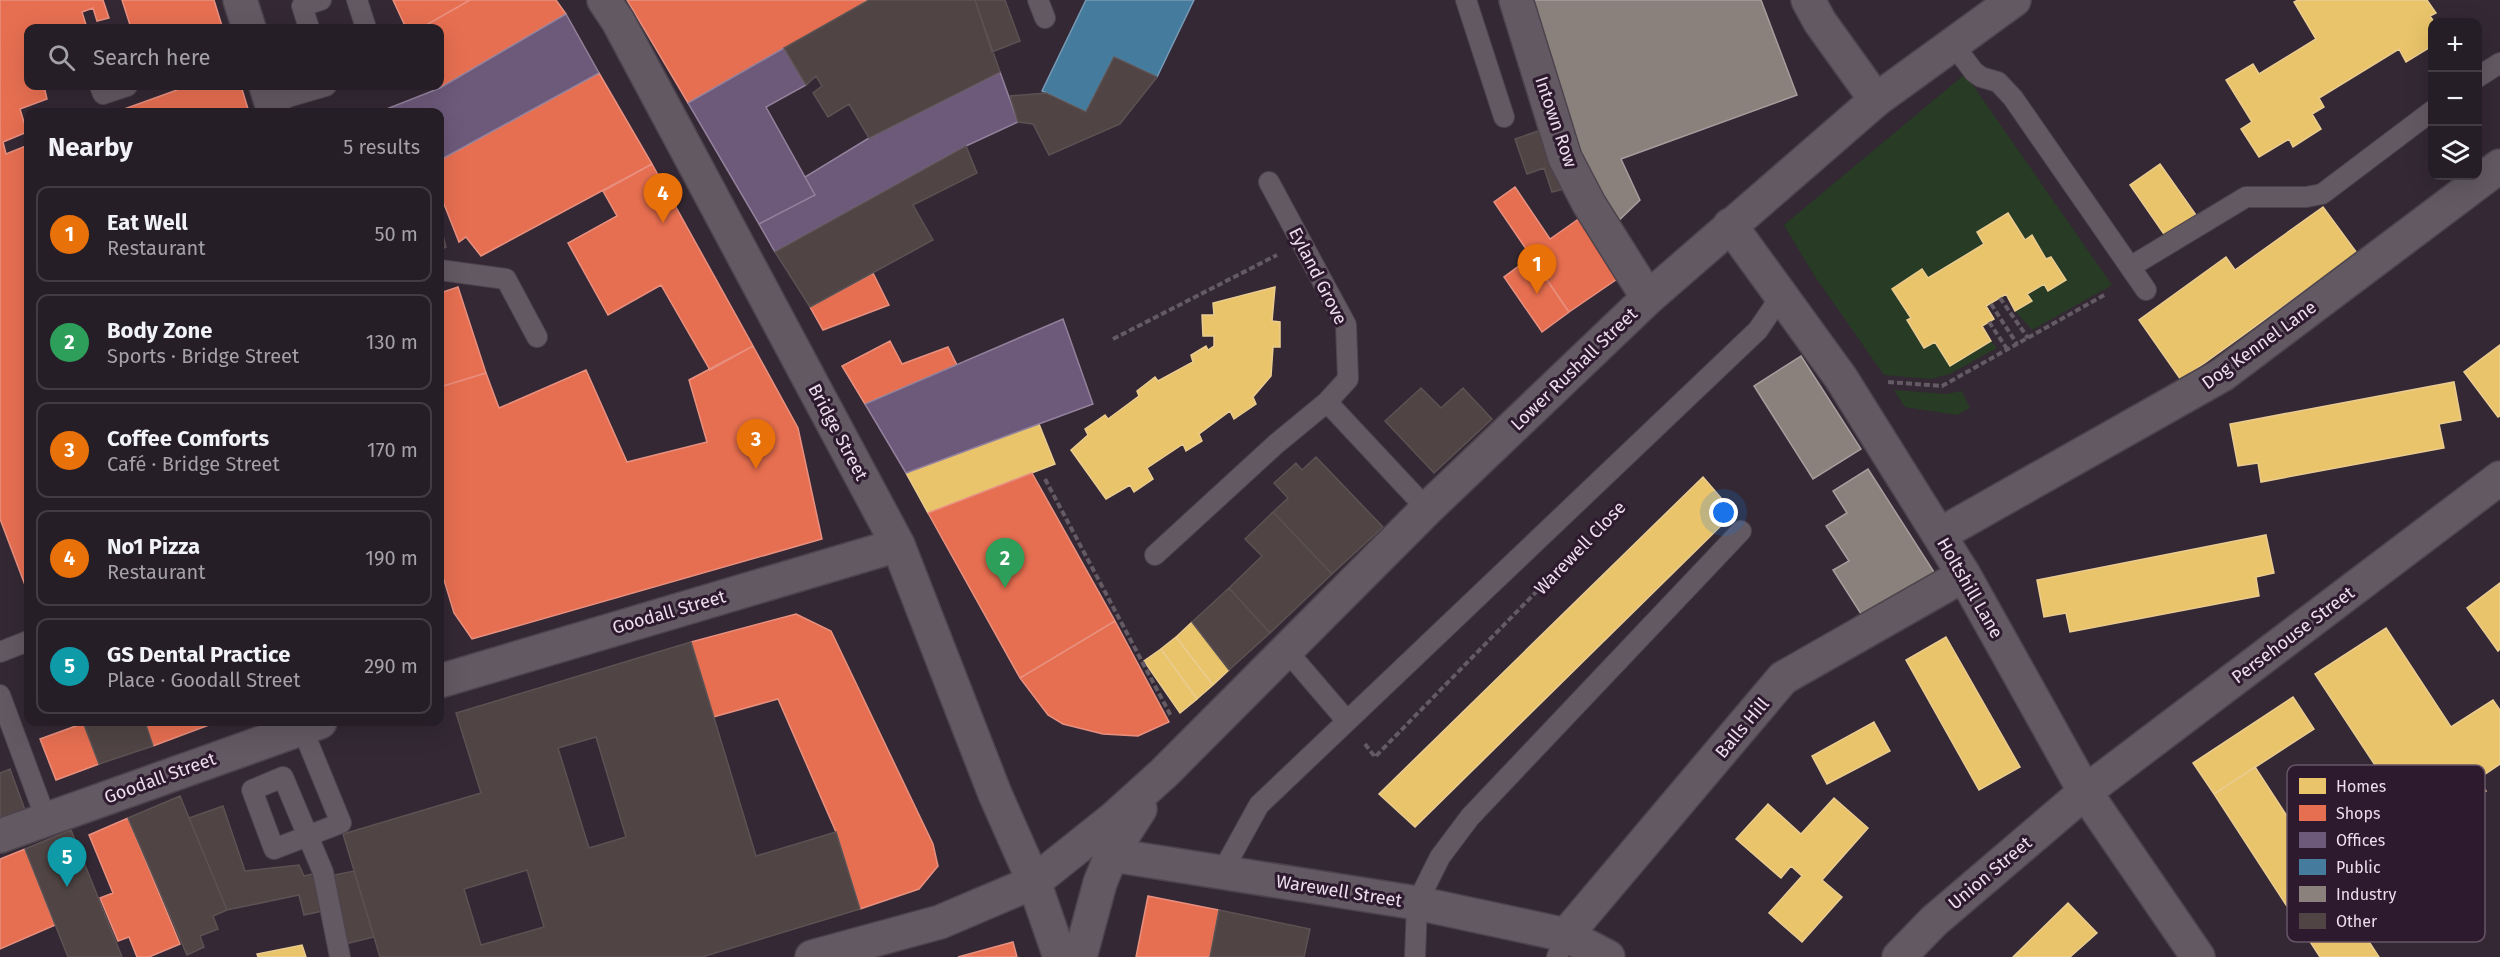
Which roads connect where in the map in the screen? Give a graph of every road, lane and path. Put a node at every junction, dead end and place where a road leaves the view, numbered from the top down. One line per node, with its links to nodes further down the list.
1 (240, 0): 9 (street)
2 (321, 0): 10 (lane)
3 (357, 0): 11 (lane)
4 (604, 0): 48 (street, Bridge Street)
5 (1467, 0): 21 (lane)
6 (1516, 0): 31 (street, Intown Row)
7 (1808, 0): 19 (street)
8 (2014, 0): 12 (street, Lower Rushall Street)
9 (248, 24)
10 (308, 24)
11 (365, 24)
12 (1953, 44): 19 (street, Lower Rushall Street); 26 (lane)
13 (2500, 63): 14 (lane)
14 (2482, 74)
15 (102, 90): 16 (lane)
16 (115, 90)
17 (310, 90): 18 (lane)
18 (270, 100)
19 (1876, 100): 24 (street, Lower Rushall Street)
20 (2428, 115): 26 (lane)
21 (1504, 117)
22 (2500, 166): 47 (street, Dog Kennel Lane)
23 (1269, 182): 25 (lane, Eyland Grove)
24 (1730, 225): 30 (street, Holtshill Lane); 31 (street, Lower Rushall Street)
25 (1301, 242): 37 (path); 41 (lane, Eyland Grove)
26 (2130, 267): 28 (lane)
27 (444, 271): 35 (lane)
28 (2146, 290)
29 (2106, 294): 36 (path)
30 (1781, 296): 40 (street, Holtshill Lane); 56 (lane)
31 (1648, 298): 45 (street, Lower Rushall Street)
32 (2000, 298): 36 (path)
33 (1991, 303): 38 (path)
34 (1989, 322): 39 (path)
35 (537, 337)
36 (2028, 338): 38 (path)
37 (1113, 339)
38 (2017, 344): 39 (path)
39 (2007, 349): 40 (path)
40 (1841, 378): 47 (street, Holtshill Lane)
41 (1327, 402): 45 (lane); 49 (lane, Eyland Grove)
42 (2500, 478): 62 (street, Persehouse Street)
43 (1046, 479): 59 (path)
44 (1623, 504): 60 (path, Warewell Close)
45 (1427, 509): 52 (street, Lower Rushall Street)
46 (1741, 531): 68 (lane)
47 (1940, 535): 50 (street, Holtshill Lane)
48 (898, 545): 54 (street, Goodall Street); 67 (street, Bridge Street)
49 (1155, 555)
50 (1964, 575): 62 (street, Holtshill Lane); 69 (street, Balls Hill)
51 (24, 643): 53 (lane)
52 (1287, 651): 56 (lane); 59 (street, Lower Rushall Street)
53 (0, 652)
54 (444, 673)
55 (0, 695): 63 (lane)
56 (1347, 721): 66 (lane)
57 (308, 726): 63 (street, Goodall Street)
58 (311, 726): 70 (lane)
59 (1188, 748): 61 (street, Lower Rushall Street)
60 (1375, 757)
61 (1164, 772): 65 (street, Lower Rushall Street); 67 (street, Lower Rushall Street)
62 (2085, 792): 76 (street, Union Street); 77 (street, Holtshill Lane)
63 (46, 819): 64 (street, Goodall Street)
64 (0, 836)
65 (1113, 851): 66 (street, Warewell Street); 73 (street, Lower Rushall Street)
66 (1222, 872): 68 (street, Warewell Street)
67 (1035, 882): 71 (street, Lower Rushall Street); 72 (street, Bridge Street)
68 (1417, 903): 69 (street, Warewell Street); 74 (lane)
69 (1561, 946): 75 (street, Warewell Street)
70 (340, 957)
71 (812, 957)
72 (1060, 957)
73 (1080, 957)
74 (1415, 957)
75 (1608, 957)
76 (1899, 957)
77 (2198, 957)

